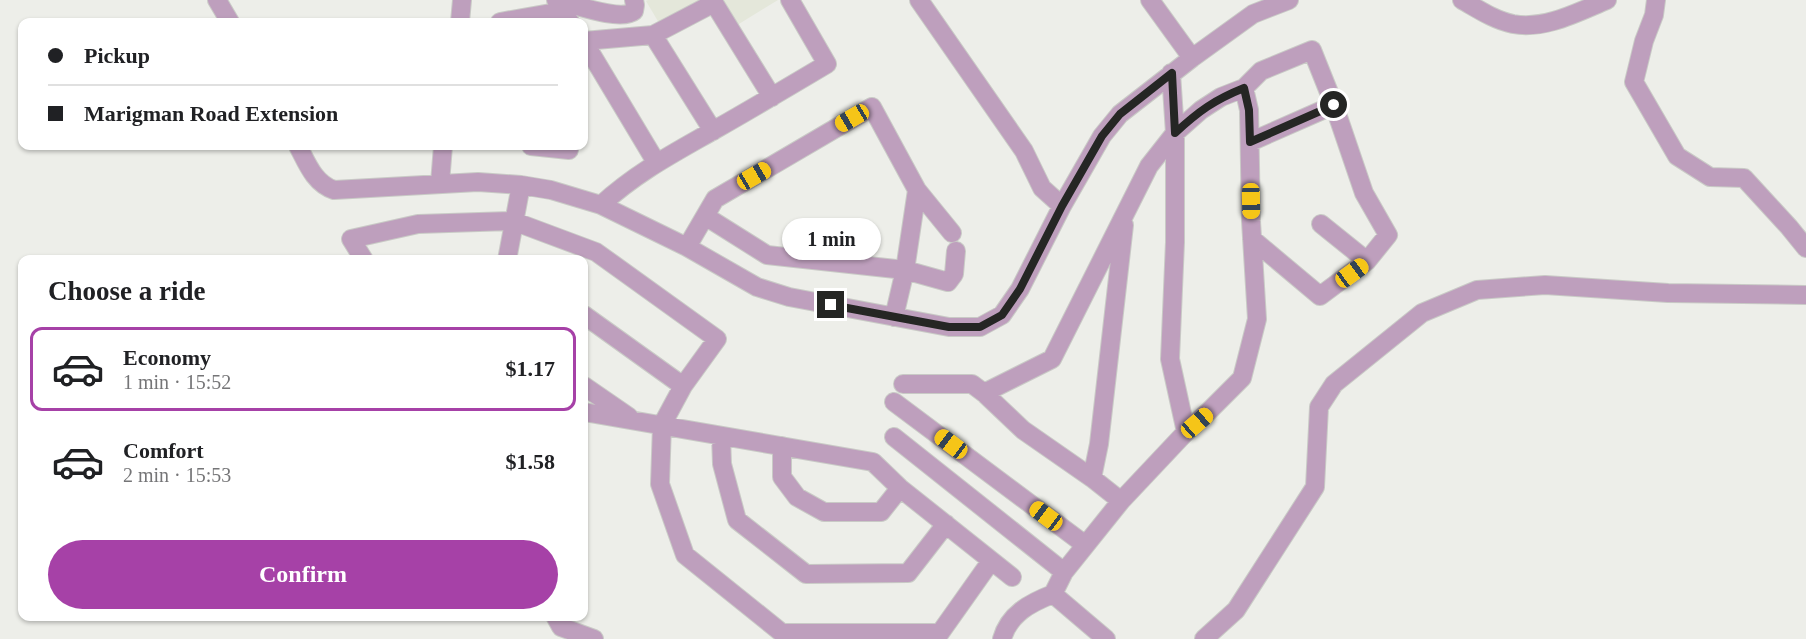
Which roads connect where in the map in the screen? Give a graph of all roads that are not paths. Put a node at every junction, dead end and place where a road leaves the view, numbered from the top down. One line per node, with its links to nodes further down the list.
1 (217, 0): 12 (street)
2 (462, 0): 13 (street)
3 (634, 0): 11 (street)
4 (790, 0): 21 (street)
5 (919, 0): 33 (street)
6 (1151, 0): 18 (street)
7 (1289, 0): 18 (street)
8 (1462, 0): 9 (street)
9 (1607, 0)
10 (1656, 0): 40 (street)
11 (561, 8): 14 (street)
12 (228, 18)
13 (460, 18)
14 (535, 18)
15 (653, 35): 16 (street); 21 (street); 23 (street)
16 (588, 42)
17 (588, 49): 28 (street)
18 (1192, 58): 19 (street)
19 (1172, 73): 24 (street); 33 (street)
20 (1244, 88): 22 (street); 24 (street); 25 (street)
21 (772, 97): 23 (street)
22 (1334, 105): 25 (street); 43 (street)
23 (713, 131): 28 (street)
24 (1175, 133): 34 (street); 56 (street)
25 (1250, 142): 38 (street)
26 (300, 150): 29 (street)
27 (443, 150): 29 (street)
28 (656, 162): 32 (street)
29 (440, 183): 30 (street)
30 (521, 185): 32 (street); 36 (street)
31 (918, 190): 35 (street); 44 (street); 44 (street)
32 (601, 205): 39 (street)
33 (1062, 206): 46 (street)
34 (1126, 209): 51 (street); 60 (street)
35 (705, 216): 39 (street); 44 (street)
36 (513, 221): 41 (street); 42 (street); 49 (street)
37 (1321, 224): 43 (street)
38 (1252, 238): 43 (street); 56 (street)
39 (687, 247): 46 (street)
40 (1806, 249)
41 (361, 255)
42 (508, 255)
43 (1368, 261)
44 (905, 270): 46 (street)
45 (1806, 295): 73 (street)
46 (894, 317)
47 (588, 318): 49 (street)
48 (903, 384): 51 (street)
49 (683, 386): 55 (street)
50 (588, 389): 54 (street)
51 (984, 393): 60 (street)
52 (894, 402): 64 (street)
53 (588, 413): 54 (street)
54 (636, 422): 55 (street)
55 (662, 425): 57 (street); 65 (street)
56 (1186, 432): 62 (street)
57 (721, 436): 59 (street); 63 (street)
58 (894, 437): 66 (street)
59 (782, 446): 61 (street); 61 (street)
60 (1092, 478): 62 (street)
61 (900, 488): 63 (street)
62 (1121, 501): 64 (street)
63 (946, 524): 65 (street)
64 (1084, 544): 66 (street)
65 (991, 561): 67 (street)
66 (1064, 572): 68 (street)
67 (1012, 577)
68 (1053, 594): 71 (street); 72 (street)
69 (558, 621): 70 (street)
70 (594, 639)
71 (1002, 639)
72 (1107, 639)
73 (1204, 639)

